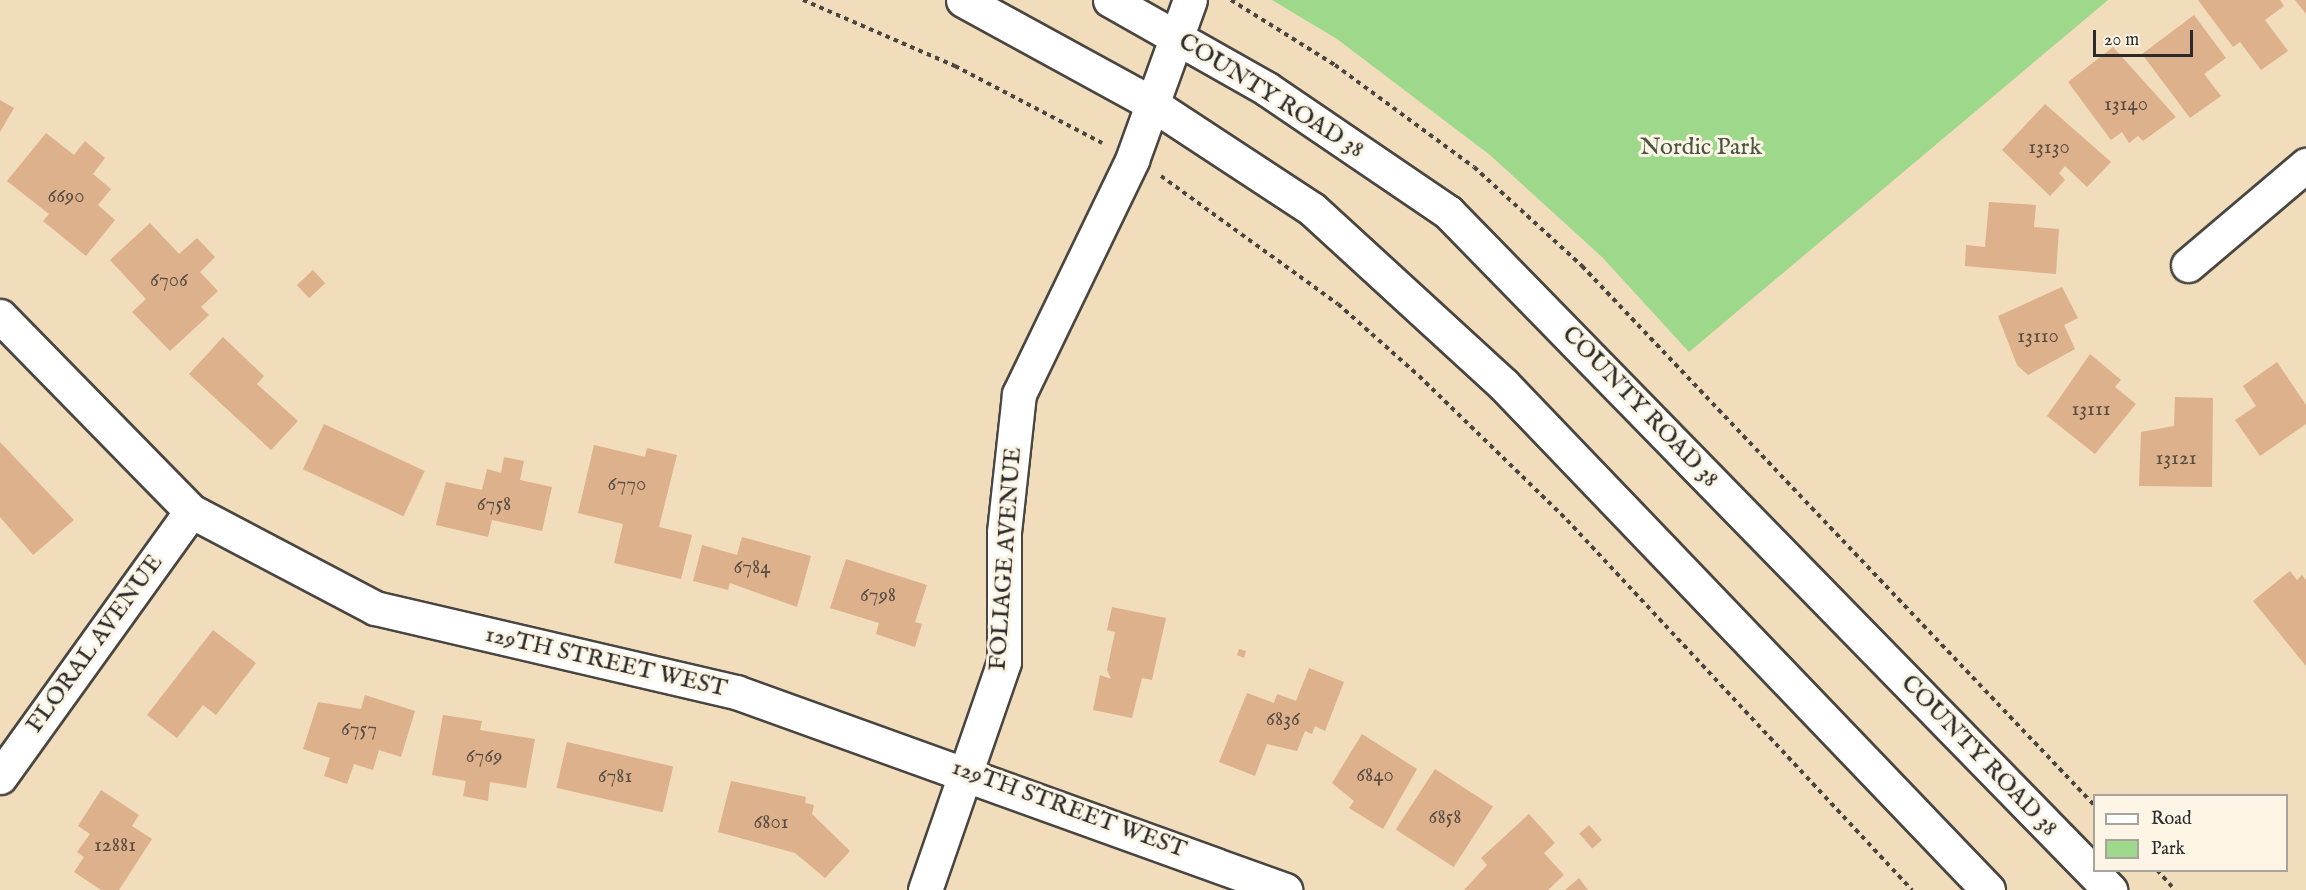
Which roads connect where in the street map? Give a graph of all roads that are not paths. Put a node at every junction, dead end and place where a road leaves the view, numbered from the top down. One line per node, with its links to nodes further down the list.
1 (963, 0): 5 (street)
2 (1110, 0): 4 (street, COUNTY ROAD 38)
3 (1190, 0): 4 (street, FOLIAGE AVENUE)
4 (1177, 36): 5 (street, FOLIAGE AVENUE); 15 (street, COUNTY ROAD 38)
5 (1149, 102): 10 (street, FOLIAGE AVENUE); 14 (street)
6 (2306, 165): 7 (street)
7 (2188, 265)
8 (0, 316): 9 (street, 129TH STREET WEST)
9 (191, 512): 10 (street, 129TH STREET WEST); 11 (street, FLORAL AVENUE)
10 (969, 772): 12 (street, FOLIAGE AVENUE); 13 (street, 129TH STREET WEST)
11 (0, 777)
12 (925, 890)
13 (1286, 890)
14 (1988, 890)
15 (2110, 890)

